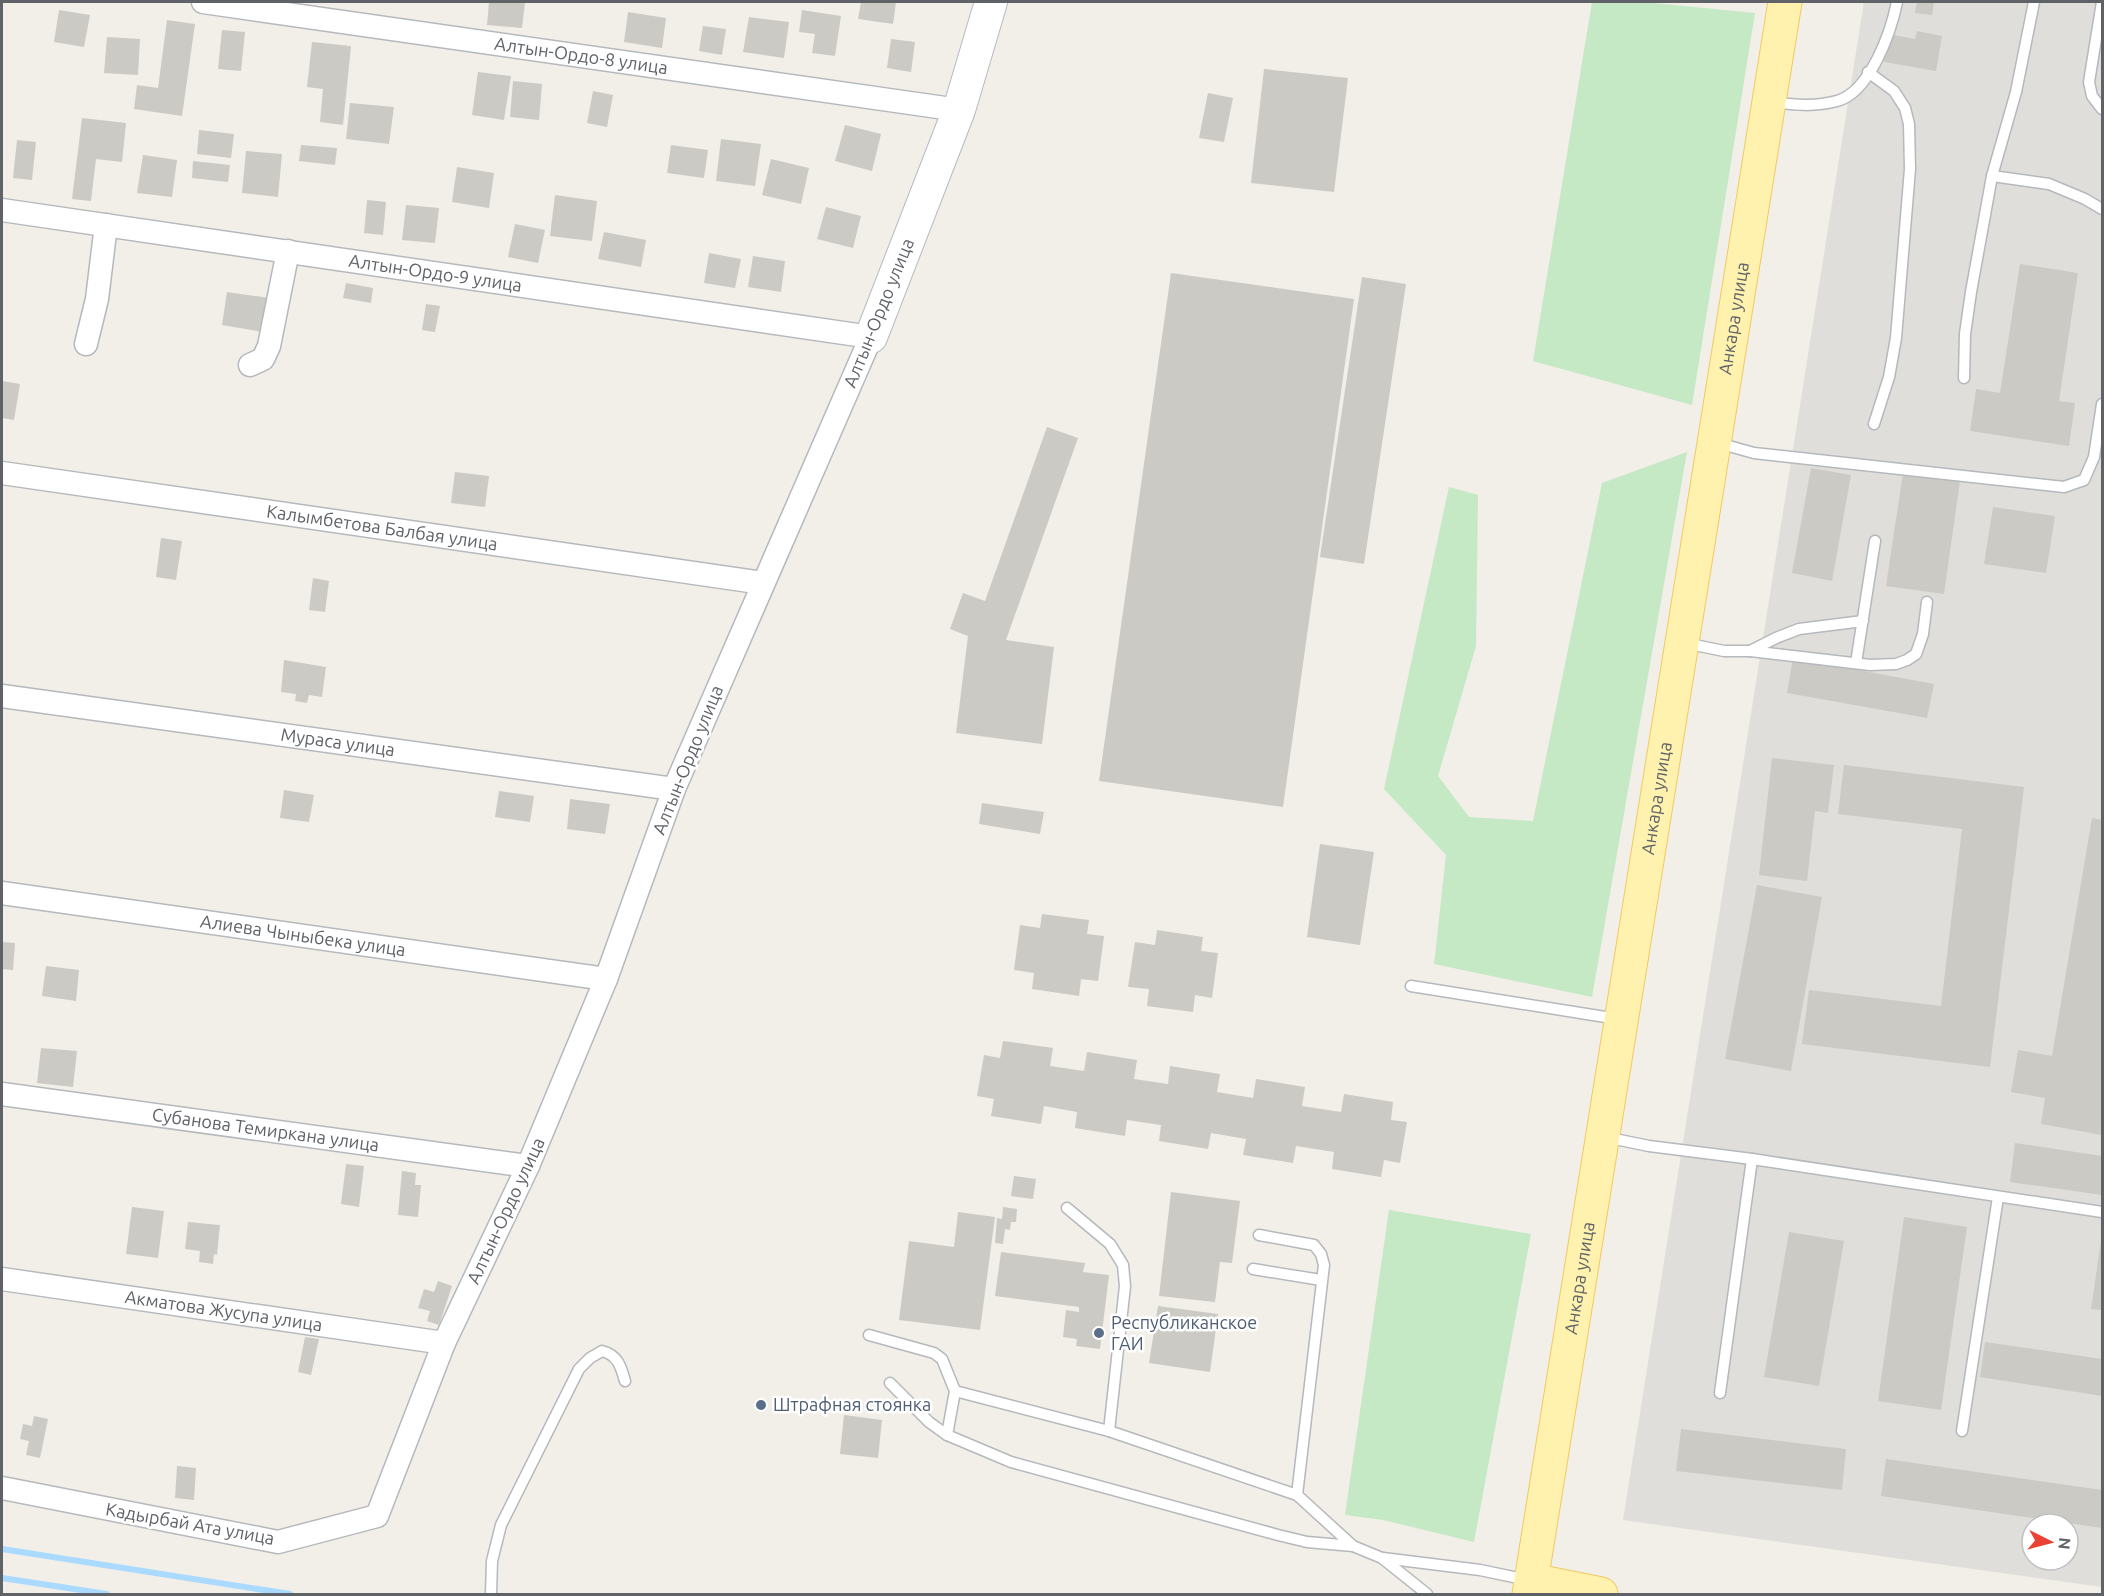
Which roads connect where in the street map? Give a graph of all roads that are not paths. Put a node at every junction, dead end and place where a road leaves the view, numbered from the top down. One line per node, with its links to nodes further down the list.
1 (202, 2): 10 (street, Алтын-Ордо-8 улица)
2 (991, 2): 10 (street, Алтын-Ордо улица)
3 (1785, 2): 8 (main road, Анкара улица)
4 (1897, 2): 7 (lane)
5 (2034, 2): 11 (lane)
6 (2103, 2): 9 (lane)
7 (1868, 72): 8 (lane); 21 (lane)
8 (1769, 102): 22 (main road, Анкара улица)
9 (2103, 109)
10 (959, 110): 16 (street, Алтын-Ордо улица)
11 (1992, 176): 12 (lane); 19 (lane)
12 (2103, 209)
13 (2, 210): 14 (street, Алтын-Ордо-9 улица)
14 (106, 225): 15 (street, Алтын-Ордо-9 улица); 17 (street)
15 (288, 252): 16 (street, Алтын-Ордо-9 улица); 18 (street)
16 (871, 337): 25 (street, Алтын-Ордо улица)
17 (86, 344)
18 (250, 365)
19 (1964, 378)
20 (2103, 404): 22 (lane)
21 (1874, 424)
22 (1714, 442): 28 (main road, Анкара улица)
23 (2, 473): 25 (street, Калымбетова Балбая улица)
24 (1875, 541): 27 (lane)
25 (764, 583): 32 (street, Алтын-Ордо улица)
26 (1926, 602): 30 (lane)
27 (1863, 621): 29 (lane); 30 (lane)
28 (1682, 642): 29 (lane); 36 (main road, Анкара улица)
29 (1750, 651): 30 (lane)
30 (1856, 663)
31 (2, 696): 32 (street, Мураса улица)
32 (674, 789): 34 (street, Алтын-Ордо улица)
33 (2, 893): 34 (street, Алиева Чыныбека улица)
34 (606, 980): 40 (street, Алтын-Ордо улица)
35 (1411, 986): 36 (lane)
36 (1621, 1019): 38 (main road, Анкара улица)
37 (2, 1094): 40 (street, Субанова Темиркана улица)
38 (1602, 1136): 39 (lane); 62 (main road, Анкара улица)
39 (1752, 1159): 41 (lane); 53 (lane)
40 (528, 1166): 49 (street, Алтын-Ордо улица)
41 (1998, 1197): 43 (lane); 55 (lane)
42 (1067, 1208): 54 (lane)
43 (2103, 1212)
44 (1259, 1235): 47 (lane)
45 (1253, 1269): 47 (lane)
46 (2, 1279): 49 (street, Акматова Жусупа улица)
47 (1322, 1280): 58 (lane)
48 (869, 1335): 52 (lane)
49 (444, 1343): 59 (street, Алтын-Ордо улица)
50 (625, 1381): 63 (lane)
51 (890, 1383): 56 (lane)
52 (955, 1391): 54 (lane); 56 (lane)
53 (1720, 1393)
54 (1109, 1431): 58 (lane)
55 (1962, 1431)
56 (947, 1435): 60 (lane)
57 (2, 1488): 59 (street, Кадырбай Ата улица)
58 (1297, 1495): 60 (lane)
59 (377, 1516)
60 (1353, 1546): 61 (lane)
61 (1382, 1558): 62 (lane); 64 (lane)
62 (1530, 1587): 65 (main road)
63 (490, 1594)
64 (1427, 1594)
65 (1602, 1594)

